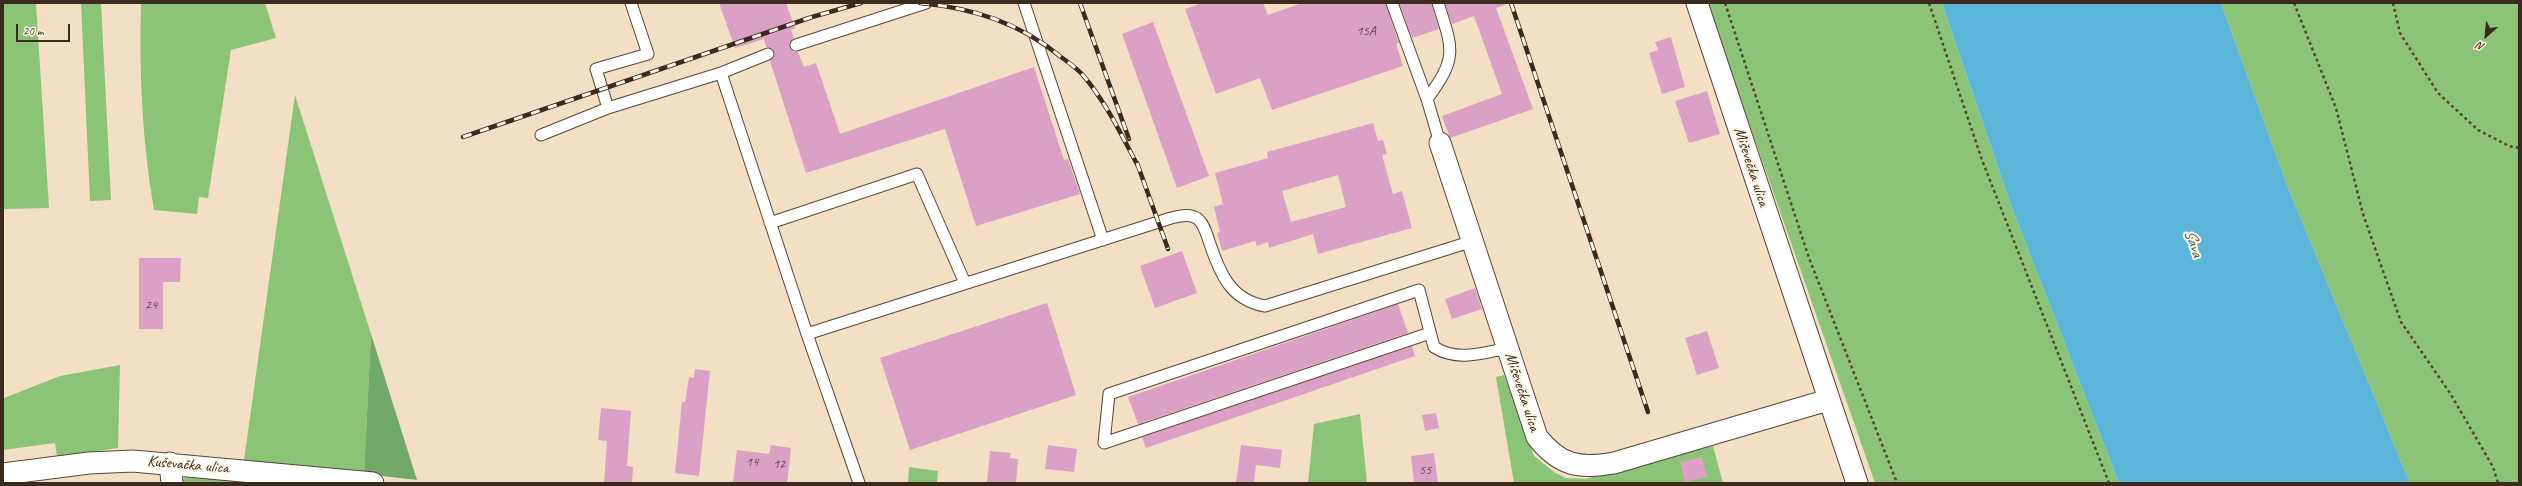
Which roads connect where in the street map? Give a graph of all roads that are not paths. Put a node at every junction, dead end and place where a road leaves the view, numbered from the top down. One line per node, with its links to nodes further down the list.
1 (631, 3): 11 (lane)
2 (926, 3): 7 (lane)
3 (1024, 3): 15 (lane)
4 (1392, 3): 10 (lane)
5 (1438, 3): 10 (lane)
6 (1697, 3): 21 (street, Miševečka ulica)
7 (796, 45)
8 (768, 54): 9 (lane)
9 (721, 73): 11 (lane); 14 (lane)
10 (1427, 99): 13 (lane)
11 (608, 108): 12 (lane)
12 (540, 135)
13 (1440, 143): 16 (street, Miševečka ulica)
14 (770, 223): 17 (lane); 19 (lane)
15 (1103, 240): 16 (lane); 17 (lane)
16 (1473, 241): 20 (street, Miševečka ulica)
17 (965, 283): 19 (lane)
18 (1430, 333): 18 (lane); 20 (lane)
19 (807, 334): 25 (lane)
20 (1508, 348): 21 (street, Miševečka ulica)
21 (1828, 400): 26 (street, Miševečka ulica)
22 (171, 473): 23 (street, Kuševačka ulica); 24 (street, Kuševačka ulica)
23 (3, 474)
24 (373, 483)
25 (859, 483)
26 (1857, 483)

